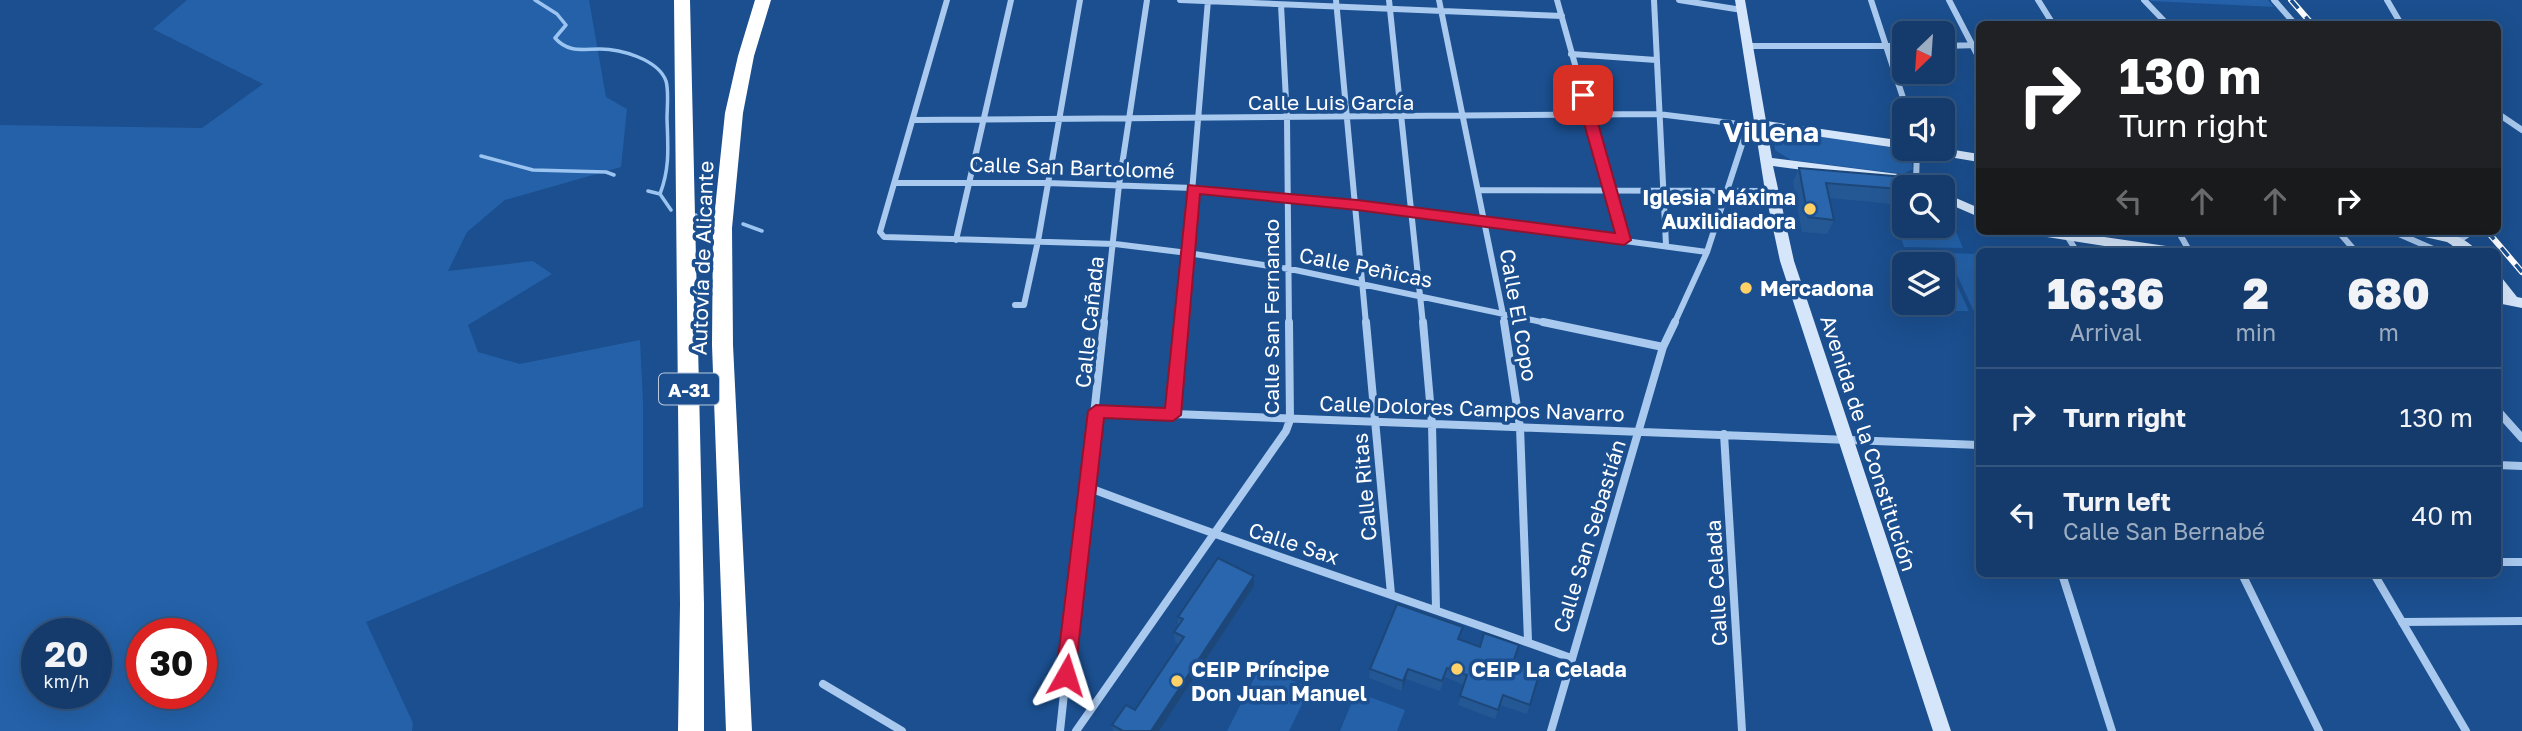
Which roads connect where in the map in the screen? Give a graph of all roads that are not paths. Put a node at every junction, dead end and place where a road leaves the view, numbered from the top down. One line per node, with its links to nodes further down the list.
1 (682, 0): 119 (highway, Autovía de Alicante / A-31)
2 (763, 0): 120 (highway, Autovía de Alicante / A-31)
3 (947, 0): 47 (street)
4 (1011, 0): 49 (street)
5 (1080, 0): 48 (street)
6 (1147, 0): 45 (street, Calle Cañada)
7 (1180, 0): 19 (street)
8 (1389, 0): 23 (street)
9 (1439, 0): 24 (street, Calle El Copo)
10 (1557, 0): 25 (street)
11 (1654, 0): 36 (street)
12 (1679, 0): 22 (street)
13 (1871, 0): 32 (street)
14 (1949, 0): 30 (street)
15 (2038, 0): 26 (street)
16 (2144, 0): 27 (street)
17 (2274, 0): 28 (street)
18 (2387, 0): 29 (street)
19 (1208, 1): 20 (street); 46 (street)
20 (1285, 3): 21 (street); 43 (street, Calle San Fernando)
21 (1337, 4): 23 (street); 41 (street, Calle Ritas)
22 (1741, 5): 31 (street, Avenida de la Constitución)
23 (1390, 10): 24 (street); 44 (street)
24 (1441, 13): 25 (street); 42 (street, Calle El Copo)
25 (1562, 16): 35 (street)
26 (2051, 21)
27 (2164, 21)
28 (2292, 21)
29 (2399, 21)
30 (1976, 45): 34 (street)
31 (1748, 46): 32 (street); 50 (street, Avenida de la Constitución)
32 (1888, 46): 33 (street); 37 (street)
33 (1892, 46)
34 (1955, 46)
35 (1571, 54): 36 (street); 39 (street)
36 (1656, 61): 38 (street)
37 (1903, 98)
38 (1658, 114): 39 (street, Calle Luis García); 51 (street, Calle Luis García); 65 (street)
39 (1589, 115): 42 (street, Calle Luis García); 64 (street)
40 (2501, 116): 52 (street)
41 (1349, 117): 43 (street, Calle Luis García); 44 (street, Calle Luis García); 70 (street, Calle Ritas)
42 (1462, 117): 44 (street, Calle Luis García); 63 (street, Calle El Copo)
43 (1287, 118): 46 (street, Calle Luis García); 68 (street, Calle San Fernando)
44 (1401, 118): 71 (street)
45 (1129, 119): 46 (street, Calle Luis García); 48 (street, Calle Luis García); 61 (street, Calle Cañada)
46 (1198, 119): 62 (street)
47 (913, 120): 49 (street, Calle Luis García); 59 (street)
48 (1058, 120): 49 (street, Calle Luis García); 60 (street)
49 (982, 121): 58 (street)
50 (1760, 124): 51 (street); 53 (street); 56 (street, Avenida de la Constitución)
51 (1747, 128): 66 (street, Calle San Sebastián)
52 (2522, 130)
53 (1892, 143)
54 (1955, 154): 55 (street)
55 (1976, 158)
56 (1766, 161): 57 (street); 67 (street, Avenida de la Constitución)
57 (1892, 177)
58 (967, 182): 59 (street, Calle San Bartolomé); 60 (street, Calle San Bartolomé); 76 (street)
59 (895, 183): 76 (street, Calle Peñicas)
60 (1047, 183): 61 (street, Calle San Bartolomé); 78 (street)
61 (1119, 185): 62 (street, Calle San Bartolomé); 79 (street, Calle Cañada)
62 (1193, 188): 68 (street, Calle San Bartolomé); 84 (street)
63 (1478, 190): 64 (street); 73 (street, Calle El Copo)
64 (1609, 190): 65 (street); 77 (street)
65 (1663, 190): 66 (street); 80 (street)
66 (1728, 190): 67 (street); 83 (street, Calle San Sebastián)
67 (1771, 191): 101 (street, Avenida de la Constitución)
68 (1288, 198): 70 (street, Calle San Bartolomé); 85 (street, Calle San Fernando)
69 (1955, 202): 72 (street)
70 (1357, 205): 71 (street, Calle San Bartolomé); 86 (street, Calle Ritas)
71 (1412, 213): 73 (street, Calle San Bartolomé); 87 (street)
72 (1976, 213)
73 (1485, 223): 77 (street, Calle San Bartolomé); 89 (street, Calle El Copo)
74 (2076, 235): 81 (street)
75 (2401, 235): 82 (street)
76 (956, 240): 78 (street, Calle Peñicas)
77 (1624, 240): 80 (street, Calle San Bartolomé)
78 (1038, 242): 79 (street, Calle Peñicas); 88 (street)
79 (1115, 244): 84 (street, Calle Peñicas); 91 (street, Calle Cañada)
80 (1666, 245): 83 (street, Calle San Bartolomé)
81 (2150, 248)
82 (2431, 248)
83 (1707, 252): 90 (street, Calle San Sebastián)
84 (1188, 253): 85 (street, Calle Peñicas); 93 (street)
85 (1289, 269): 86 (street, Calle Peñicas); 94 (street, Calle San Fernando)
86 (1365, 284): 87 (street, Calle Peñicas); 95 (street, Calle Ritas)
87 (1421, 295): 89 (street, Calle Peñicas); 96 (street)
88 (1015, 305)
89 (1503, 312): 90 (street, Calle Peñicas); 97 (street, Calle El Copo)
90 (1663, 347): 98 (street, Calle San Sebastián)
91 (1096, 411): 93 (street, Calle Dolores Campos Navarro); 105 (street, Calle Cañada)
92 (2501, 414): 100 (street)
93 (1173, 415): 94 (street, Calle Dolores Campos Navarro)
94 (1290, 420): 95 (street, Calle Dolores Campos Navarro); 106 (street, Calle San Fernando)
95 (1376, 422): 96 (street, Calle Dolores Campos Navarro); 112 (street, Calle Ritas)
96 (1432, 424): 97 (street, Calle Dolores Campos Navarro); 113 (street)
97 (1520, 427): 98 (street, Calle Dolores Campos Navarro); 116 (street, Calle El Copo)
98 (1639, 430): 99 (street, Calle Dolores Campos Navarro); 117 (street, Calle San Sebastián)
99 (1724, 434): 101 (street, Calle Dolores Campos Navarro); 125 (street, Calle Celada)
100 (2522, 438)
101 (1846, 442): 102 (street, Calle Dolores Campos Navarro); 126 (street, Avenida de la Constitución)
102 (1976, 445)
103 (2501, 465): 104 (street)
104 (2522, 466)
105 (1087, 487): 106 (street, Calle Sax); 122 (street, Calle Cañada)
106 (1214, 535): 112 (street, Calle Sax); 123 (street, Calle San Fernando)
107 (2501, 562): 108 (street)
108 (2522, 562)
109 (2063, 577): 127 (street)
110 (2243, 577): 128 (street)
111 (2376, 577): 115 (street)
112 (1391, 594): 113 (street, Calle Sax)
113 (1436, 609): 116 (street, Calle Sax)
114 (2522, 621): 115 (street)
115 (2402, 622): 129 (street)
116 (1528, 641): 117 (street, Calle Sax)
117 (1571, 658): 124 (street, Calle San Sebastián)
118 (823, 684): 121 (street)
119 (691, 731)
120 (739, 731)
121 (902, 731)
122 (1060, 731)
123 (1076, 731)
124 (1551, 731)
125 (1742, 731)
126 (1942, 731)
127 (2112, 731)
128 (2319, 731)
129 (2466, 731)

